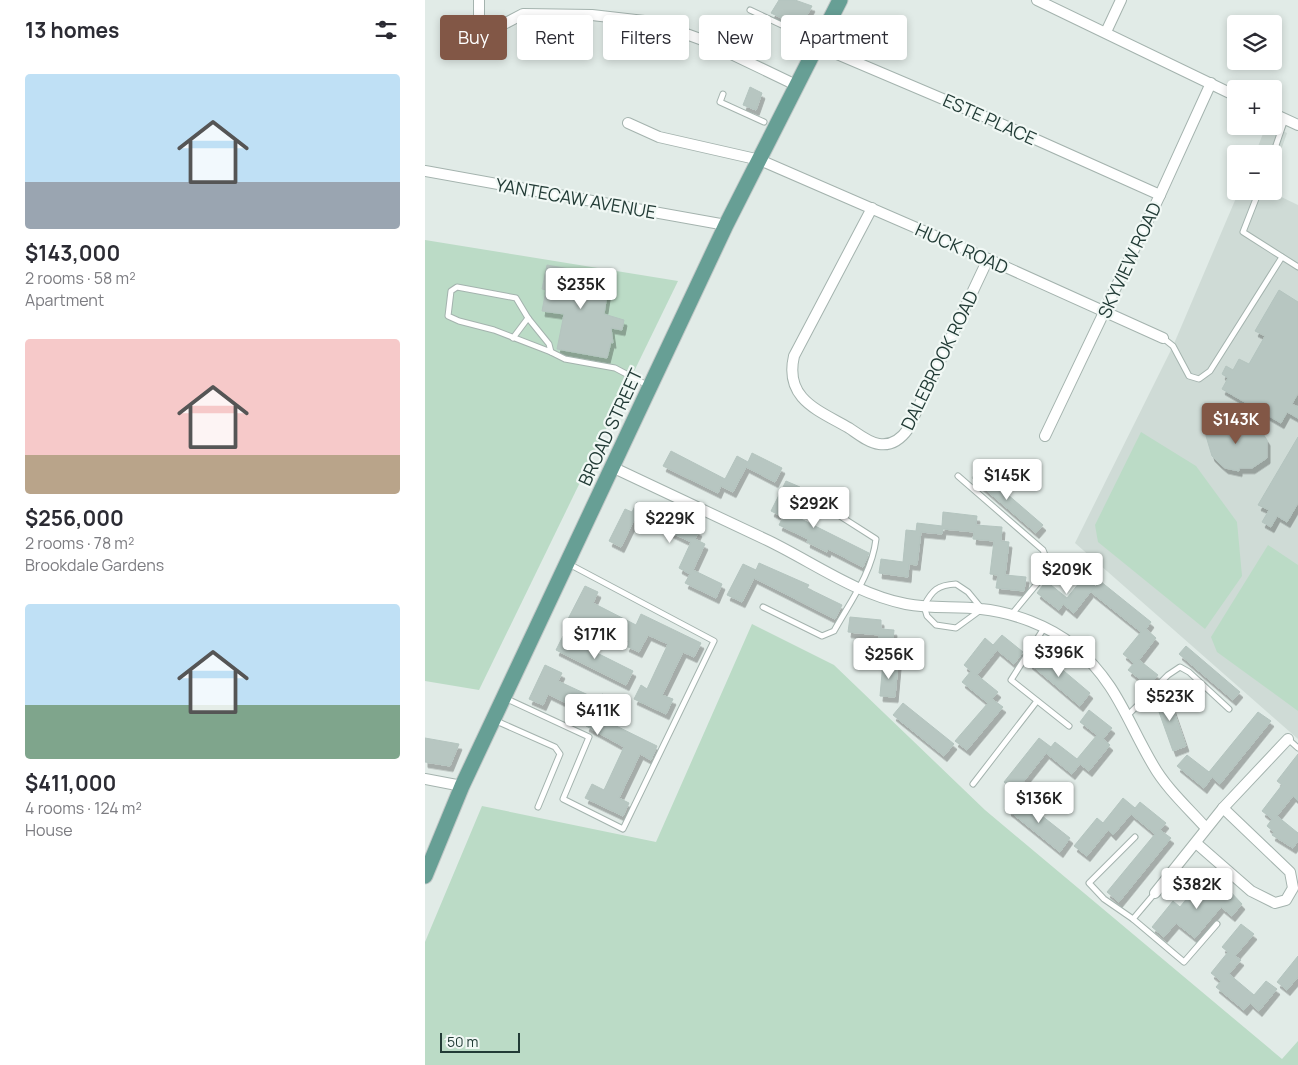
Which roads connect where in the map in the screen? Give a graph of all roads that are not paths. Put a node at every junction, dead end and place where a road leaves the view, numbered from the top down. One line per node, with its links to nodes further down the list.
1 (479, 0): 12 (street)
2 (840, 0): 6 (main road, BROAD STREET)
3 (1037, 0): 8 (street)
4 (1121, 0): 8 (street)
5 (750, 10): 7 (lane)
6 (833, 15)
7 (781, 25)
8 (1106, 32): 11 (street)
9 (811, 60): 12 (main road, BROAD STREET)
10 (851, 60): 23 (street, ESTE PLACE)
11 (1211, 83): 13 (street); 23 (street, SKYVIEW ROAD)
12 (798, 86): 21 (main road, BROAD STREET)
13 (1227, 91)
14 (723, 94): 17 (lane)
15 (1282, 118): 16 (street)
16 (1285, 119): 19 (street); 20 (lane)
17 (764, 122)
18 (628, 123): 21 (street, HUCK ROAD)
19 (1298, 125)
20 (1276, 145)
21 (760, 160): 25 (street, HUCK ROAD); 26 (main road, BROAD STREET)
22 (425, 171): 26 (street, YANTECAW AVENUE)
23 (1160, 195): 30 (street, SKYVIEW ROAD)
24 (1255, 200): 27 (lane)
25 (872, 208): 28 (street, HUCK ROAD); 28 (street, DALEBROOK ROAD)
26 (726, 225): 35 (main road, BROAD STREET)
27 (1282, 257): 29 (lane); 33 (lane)
28 (988, 259): 30 (street, HUCK ROAD)
29 (1298, 267)
30 (1105, 312): 33 (street, HUCK ROAD); 36 (street, SKYVIEW ROAD)
31 (528, 318): 32 (lane); 32 (lane); 34 (lane)
32 (513, 338): 34 (lane)
33 (1163, 338)
34 (551, 352): 35 (lane)
35 (650, 387): 37 (main road, BROAD STREET)
36 (1045, 436)
37 (612, 467): 40 (main road, BROAD STREET); 41 (street)
38 (958, 476): 45 (lane)
39 (818, 502): 41 (lane)
40 (567, 563): 47 (main road, BROAD STREET); 47 (lane)
41 (858, 588): 42 (street); 43 (lane)
42 (924, 606): 44 (street); 44 (lane); 44 (lane)
43 (763, 607)
44 (982, 609): 45 (street)
45 (1011, 615): 46 (street)
46 (1044, 628): 48 (lane); 50 (street)
47 (504, 698): 51 (main road, BROAD STREET)
48 (1037, 700): 52 (lane); 56 (lane)
49 (1229, 709): 50 (lane)
50 (1128, 715): 60 (street)
51 (494, 719): 57 (main road, BROAD STREET); 58 (lane)
52 (1069, 726)
53 (1288, 739): 54 (lane); 59 (street)
54 (1298, 748)
55 (425, 779): 57 (street)
56 (973, 784)
57 (462, 786): 63 (main road, BROAD STREET)
58 (538, 807)
59 (1223, 808): 60 (street); 62 (street)
60 (1206, 828): 62 (street)
61 (1135, 837): 65 (lane)
62 (1197, 843): 64 (street)
63 (425, 876)
64 (1155, 893): 65 (lane)
65 (1133, 919): 66 (lane)
66 (1217, 924)

